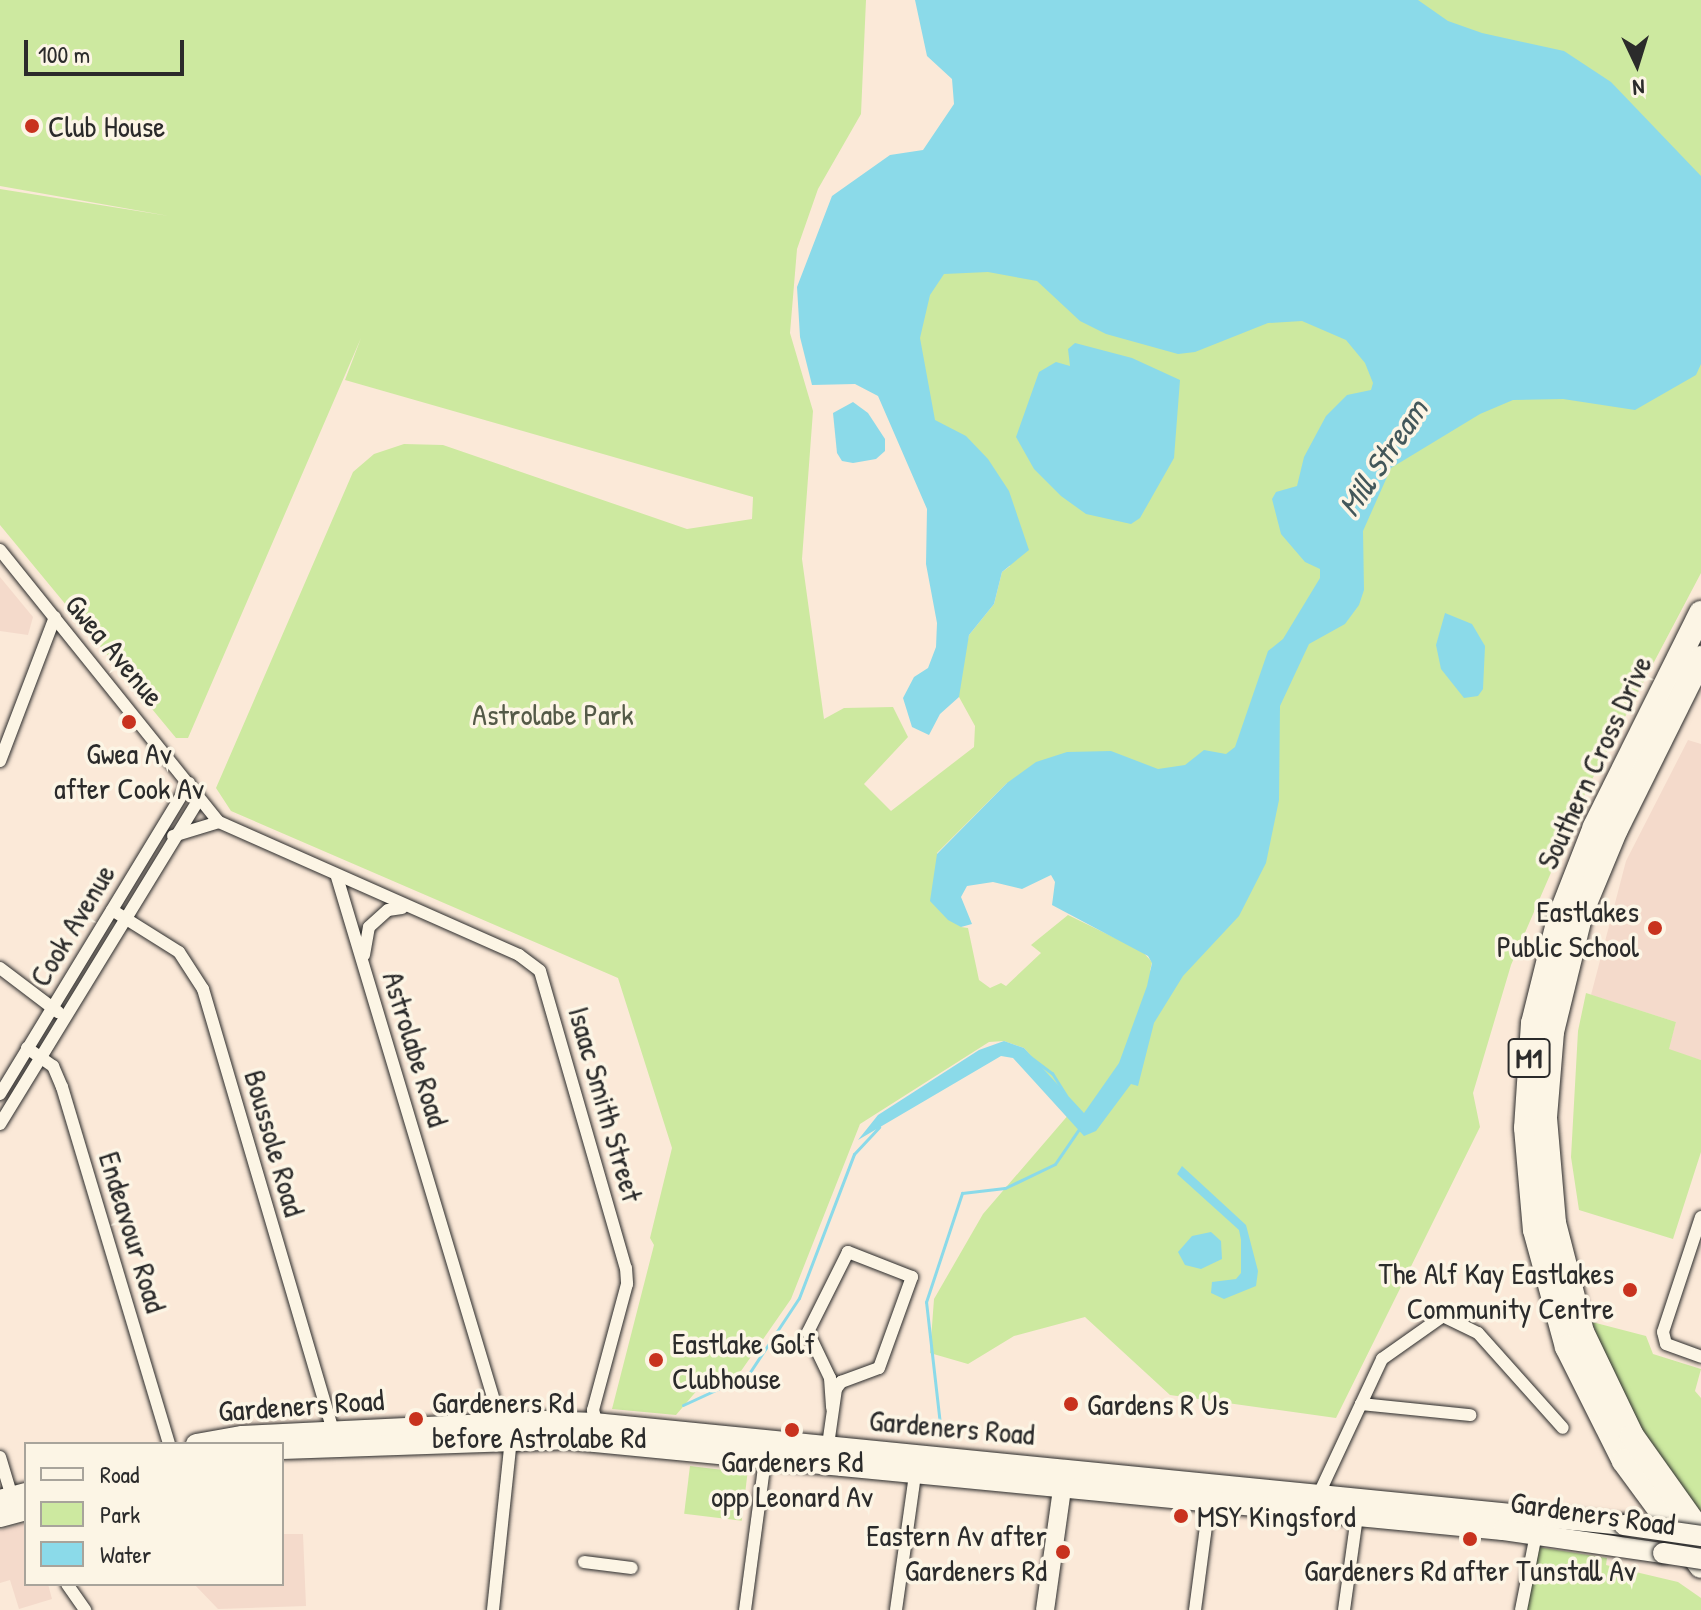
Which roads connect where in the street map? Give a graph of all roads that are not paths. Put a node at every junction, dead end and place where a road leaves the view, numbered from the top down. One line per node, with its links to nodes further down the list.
1 (0, 550): 3 (street, Gwea Avenue)
2 (1701, 613): 51 (highway, Southern Cross Drive / M1)
3 (55, 617): 5 (street); 6 (street, Gwea Avenue)
4 (1701, 658): 48 (highway, Southern Cross Drive / M1)
5 (0, 761)
6 (189, 783): 7 (street); 12 (street, Cook Avenue)
7 (199, 799): 8 (street); 9 (street, Cook Avenue)
8 (219, 822): 9 (street); 10 (street)
9 (173, 836): 13 (street, Cook Avenue)
10 (337, 877): 11 (street, Isaac Smith Street); 15 (street, Astrolabe Road)
11 (404, 908): 15 (street); 27 (street, Isaac Smith Street)
12 (112, 910): 13 (street, Boussole Road); 16 (street, Cook Avenue)
13 (124, 918): 16 (street, Cook Avenue); 29 (street, Boussole Road)
14 (0, 968): 16 (street)
15 (365, 970): 24 (street, Astrolabe Road)
16 (58, 1012): 17 (street, Cook Avenue); 18 (street, Cook Avenue)
17 (27, 1048): 18 (street, Endeavour Road); 19 (street, Cook Avenue)
18 (40, 1057): 20 (street, Cook Avenue); 31 (street, Endeavour Road)
19 (0, 1094)
20 (0, 1124)
21 (1701, 1217): 22 (street)
22 (1701, 1357)
23 (1361, 1404): 26 (street); 28 (street); 41 (street)
24 (496, 1407)
25 (832, 1408): 25 (street); 33 (street)
26 (1470, 1415)
27 (594, 1423): 29 (main road, Gardeners Road); 33 (main road, Gardeners Road); 34 (street)
28 (1563, 1428)
29 (333, 1431): 32 (main road, Gardeners Road)
30 (511, 1437): 34 (main road, Gardeners Road); 35 (main road, Gardeners Road); 55 (street)
31 (168, 1442)
32 (208, 1442)
33 (828, 1445): 38 (main road, Gardeners Road)
34 (637, 1446): 37 (main road, Gardeners Road)
35 (284, 1449)
36 (0, 1457): 42 (street)
37 (765, 1461): 39 (main road, Gardeners Road); 56 (street)
38 (1065, 1467): 40 (street); 41 (main road, Gardeners Road)
39 (915, 1475): 40 (main road, Gardeners Road); 57 (street)
40 (1062, 1489): 43 (main road, Gardeners Road); 58 (street)
41 (1320, 1491): 44 (street); 48 (main road, Gardeners Road, bridge)
42 (16, 1500): 46 (main road)
43 (1209, 1503): 44 (main road, Gardeners Road); 59 (street)
44 (1311, 1512): 45 (main road, Gardeners Road)
45 (1357, 1516): 47 (main road, Gardeners Road); 60 (street)
46 (0, 1517)
47 (1536, 1534): 49 (main road, Gardeners Road, bridge); 61 (street)
48 (1701, 1535)
49 (1701, 1559)
50 (584, 1562): 52 (street)
51 (1701, 1566)
52 (632, 1568)
53 (68, 1586): 54 (street)
54 (85, 1610)
55 (493, 1610)
56 (745, 1610)
57 (896, 1610)
58 (1045, 1610)
59 (1195, 1610)
60 (1344, 1610)
61 (1521, 1610)

